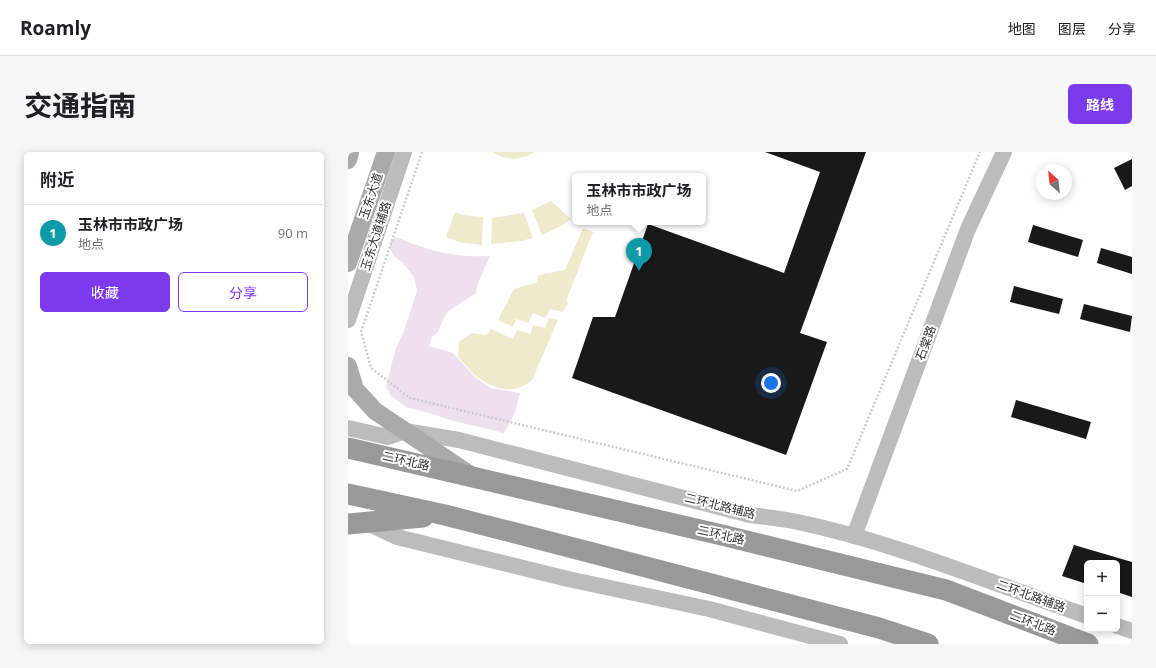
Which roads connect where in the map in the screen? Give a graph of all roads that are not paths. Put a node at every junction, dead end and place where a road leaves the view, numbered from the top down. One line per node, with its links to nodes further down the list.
1 (350, 152): 5 (main road)
2 (386, 152): 6 (main road, 玉东大道)
3 (404, 152): 7 (street, 玉东大道辅路)
4 (1004, 152): 16 (street, 石棠路)
5 (348, 160)
6 (348, 263)
7 (348, 320)
8 (348, 366): 10 (main road)
9 (348, 428): 10 (street, 二环北路辅路)
10 (405, 431): 12 (main road); 16 (street, 二环北路辅路)
11 (348, 448): 12 (highway, 二环北路)
12 (473, 477): 22 (highway, 二环北路)
13 (348, 494): 14 (highway)
14 (445, 515): 15 (highway); 21 (highway)
15 (354, 522): 20 (street)
16 (854, 536): 17 (street, 二环北路辅路)
17 (1084, 615)
18 (1120, 627): 19 (street)
19 (1132, 631)
20 (840, 644)
21 (928, 644)
22 (1088, 644)

